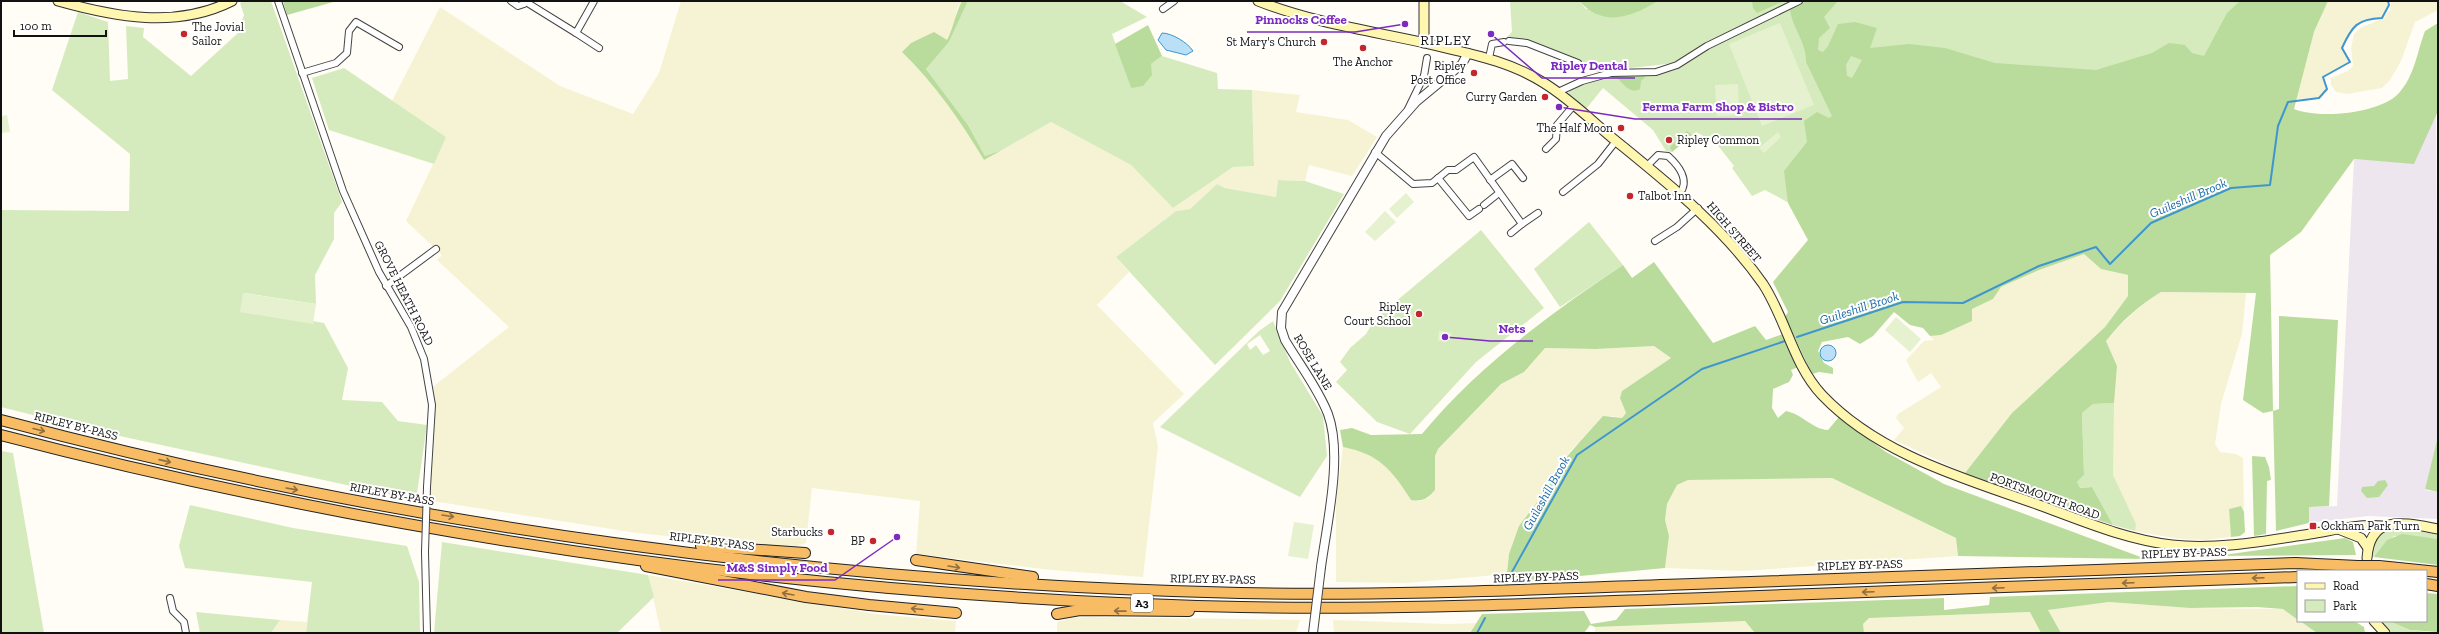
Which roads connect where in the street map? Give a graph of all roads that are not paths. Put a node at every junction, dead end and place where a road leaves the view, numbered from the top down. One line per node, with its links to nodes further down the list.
1 (58, 1): 2 (main road)
2 (232, 1)
3 (278, 1): 20 (street, GROVE HEATH ROAD)
4 (511, 1): 10 (street)
5 (594, 1): 12 (street)
6 (1174, 1): 11 (street)
7 (1258, 1): 13 (main road)
8 (1424, 1): 13 (main road)
9 (1799, 1): 23 (street)
10 (526, 2): 12 (street)
11 (1163, 9)
12 (576, 33): 15 (street)
13 (1424, 43): 16 (main road, HIGH STREET)
14 (399, 47): 20 (street)
15 (599, 48)
16 (1468, 53): 18 (main road, HIGH STREET); 22 (street, ROSE LANE)
17 (1427, 58): 21 (street, ROSE LANE)
18 (1489, 58): 19 (street); 23 (main road, HIGH STREET)
19 (1578, 63)
20 (302, 73): 42 (street, GROVE HEATH ROAD)
21 (1424, 76): 22 (street); 25 (street, ROSE LANE)
22 (1434, 87): 25 (street, ROSE LANE)
23 (1558, 92): 24 (main road, HIGH STREET)
24 (1574, 105): 26 (main road, HIGH STREET); 27 (street)
25 (1406, 112): 28 (street, ROSE LANE)
26 (1616, 141): 29 (main road, HIGH STREET); 33 (street)
27 (1546, 149)
28 (1375, 152): 30 (street); 70 (street, ROSE LANE, bridge)
29 (1647, 166): 35 (main road, HIGH STREET); 35 (street)
30 (1438, 178): 32 (street); 34 (street)
31 (1523, 178): 32 (street)
32 (1490, 180): 34 (street)
33 (1563, 192)
34 (1499, 193): 38 (street)
35 (1680, 193): 36 (main road, HIGH STREET)
36 (1698, 208): 40 (street); 43 (main road, HIGH STREET)
37 (1538, 213): 38 (street)
38 (1522, 224): 39 (street)
39 (1511, 233)
40 (1655, 241)
41 (436, 249): 42 (street)
42 (386, 286): 69 (street, GROVE HEATH ROAD, bridge)
43 (1793, 347): 47 (main road, PORTSMOUTH ROAD)
44 (1, 420): 49 (highway, RIPLEY BY-PASS / A3, one-way to 49)
45 (1, 435): 50 (highway, A3)
46 (2382, 526): 47 (main road, PORTSMOUTH ROAD); 48 (main road, PORTSMOUTH ROAD); 51 (main road)
47 (2338, 529): 51 (main road, PORTSMOUTH ROAD)
48 (2438, 529)
49 (559, 534): 52 (highway); 61 (highway, RIPLEY BY-PASS / A3)
50 (555, 548): 63 (highway, A3); 64 (highway, one-way to 50)
51 (2368, 548): 53 (main road)
52 (805, 553)
53 (2367, 558)
54 (916, 560): 61 (highway, one-way to 61)
55 (2418, 570): 61 (highway, RIPLEY BY-PASS / A3, bridge)
56 (2427, 571): 57 (highway, RIPLEY BY-PASS / A3, bridge)
57 (2438, 572)
58 (2297, 577): 63 (highway, A3, one-way to 63)
59 (2427, 584): 60 (highway)
60 (2438, 586)
61 (1141, 590)
62 (170, 598): 68 (street)
63 (1243, 607): 65 (highway, one-way to 65)
64 (956, 613)
65 (1057, 614)
66 (2375, 622): 67 (main road)
67 (2381, 632)
68 (186, 633)
69 (427, 633)
70 (1313, 633)

